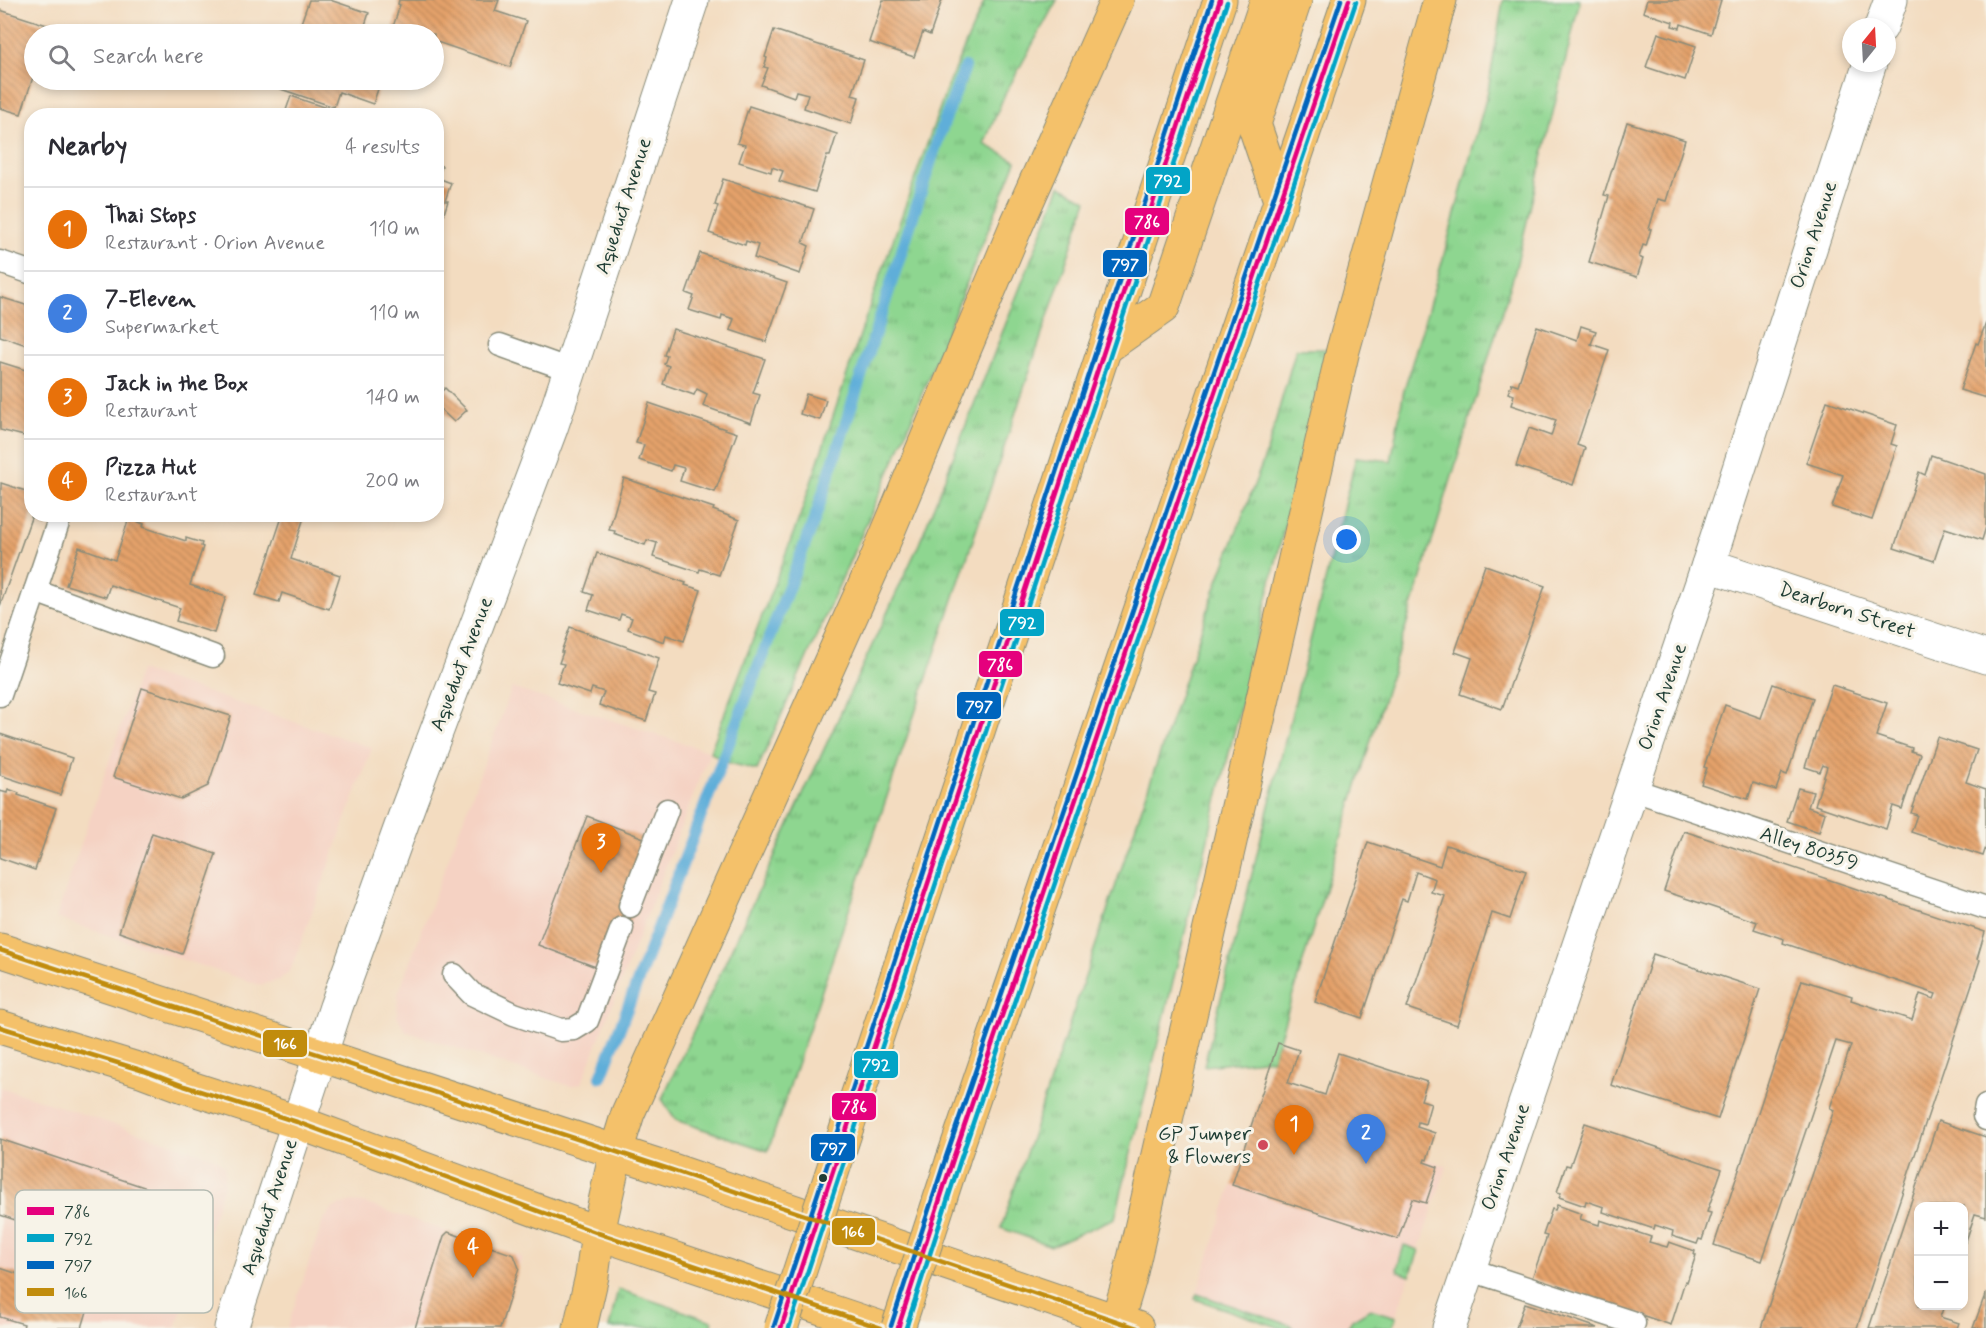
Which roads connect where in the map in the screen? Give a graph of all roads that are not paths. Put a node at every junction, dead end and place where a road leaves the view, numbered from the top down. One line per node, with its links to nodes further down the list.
1 (692, 0): 16 (street, Aqueduct Avenue)
2 (1117, 0): 35 (main road)
3 (1220, 0): 15 (main road)
4 (1267, 0): 15 (main road)
5 (1295, 0): 11 (main road)
6 (1349, 0): 11 (main road)
7 (1440, 0): 39 (main road)
8 (1890, 0): 9 (street)
9 (1884, 18)
10 (1867, 72): 18 (street, Orion Avenue)
11 (1281, 203): 44 (main road, bridge)
12 (0, 262): 13 (lane)
13 (24, 270)
14 (500, 345): 16 (lane)
15 (1105, 348): 42 (main road, bridge)
16 (570, 370): 31 (street, Aqueduct Avenue)
17 (59, 522): 19 (lane)
18 (1708, 566): 21 (street, Dearborn Street); 23 (street, Orion Avenue)
19 (35, 591): 20 (lane); 22 (lane)
20 (213, 656)
21 (1986, 657)
22 (0, 695)
23 (1631, 789): 26 (lane, Alley 80359); 37 (street, Orion Avenue)
24 (667, 810): 25 (lane)
25 (630, 906)
26 (1986, 908)
27 (622, 928): 29 (lane)
28 (0, 950): 31 (main road)
29 (454, 975)
30 (0, 1027): 34 (main road)
31 (319, 1055): 34 (street, Aqueduct Avenue); 35 (main road)
32 (1986, 1105): 33 (lane)
33 (1986, 1119)
34 (297, 1122): 36 (main road); 40 (street, Aqueduct Avenue)
35 (616, 1152): 36 (main road); 39 (main road)
36 (598, 1233): 41 (main road); 43 (main road)
37 (1468, 1269): 38 (lane); 45 (street, Orion Avenue)
38 (1634, 1323)
39 (1123, 1325)
40 (231, 1328)
41 (580, 1328)
42 (780, 1328)
43 (881, 1328)
44 (898, 1328)
45 (1449, 1328)

